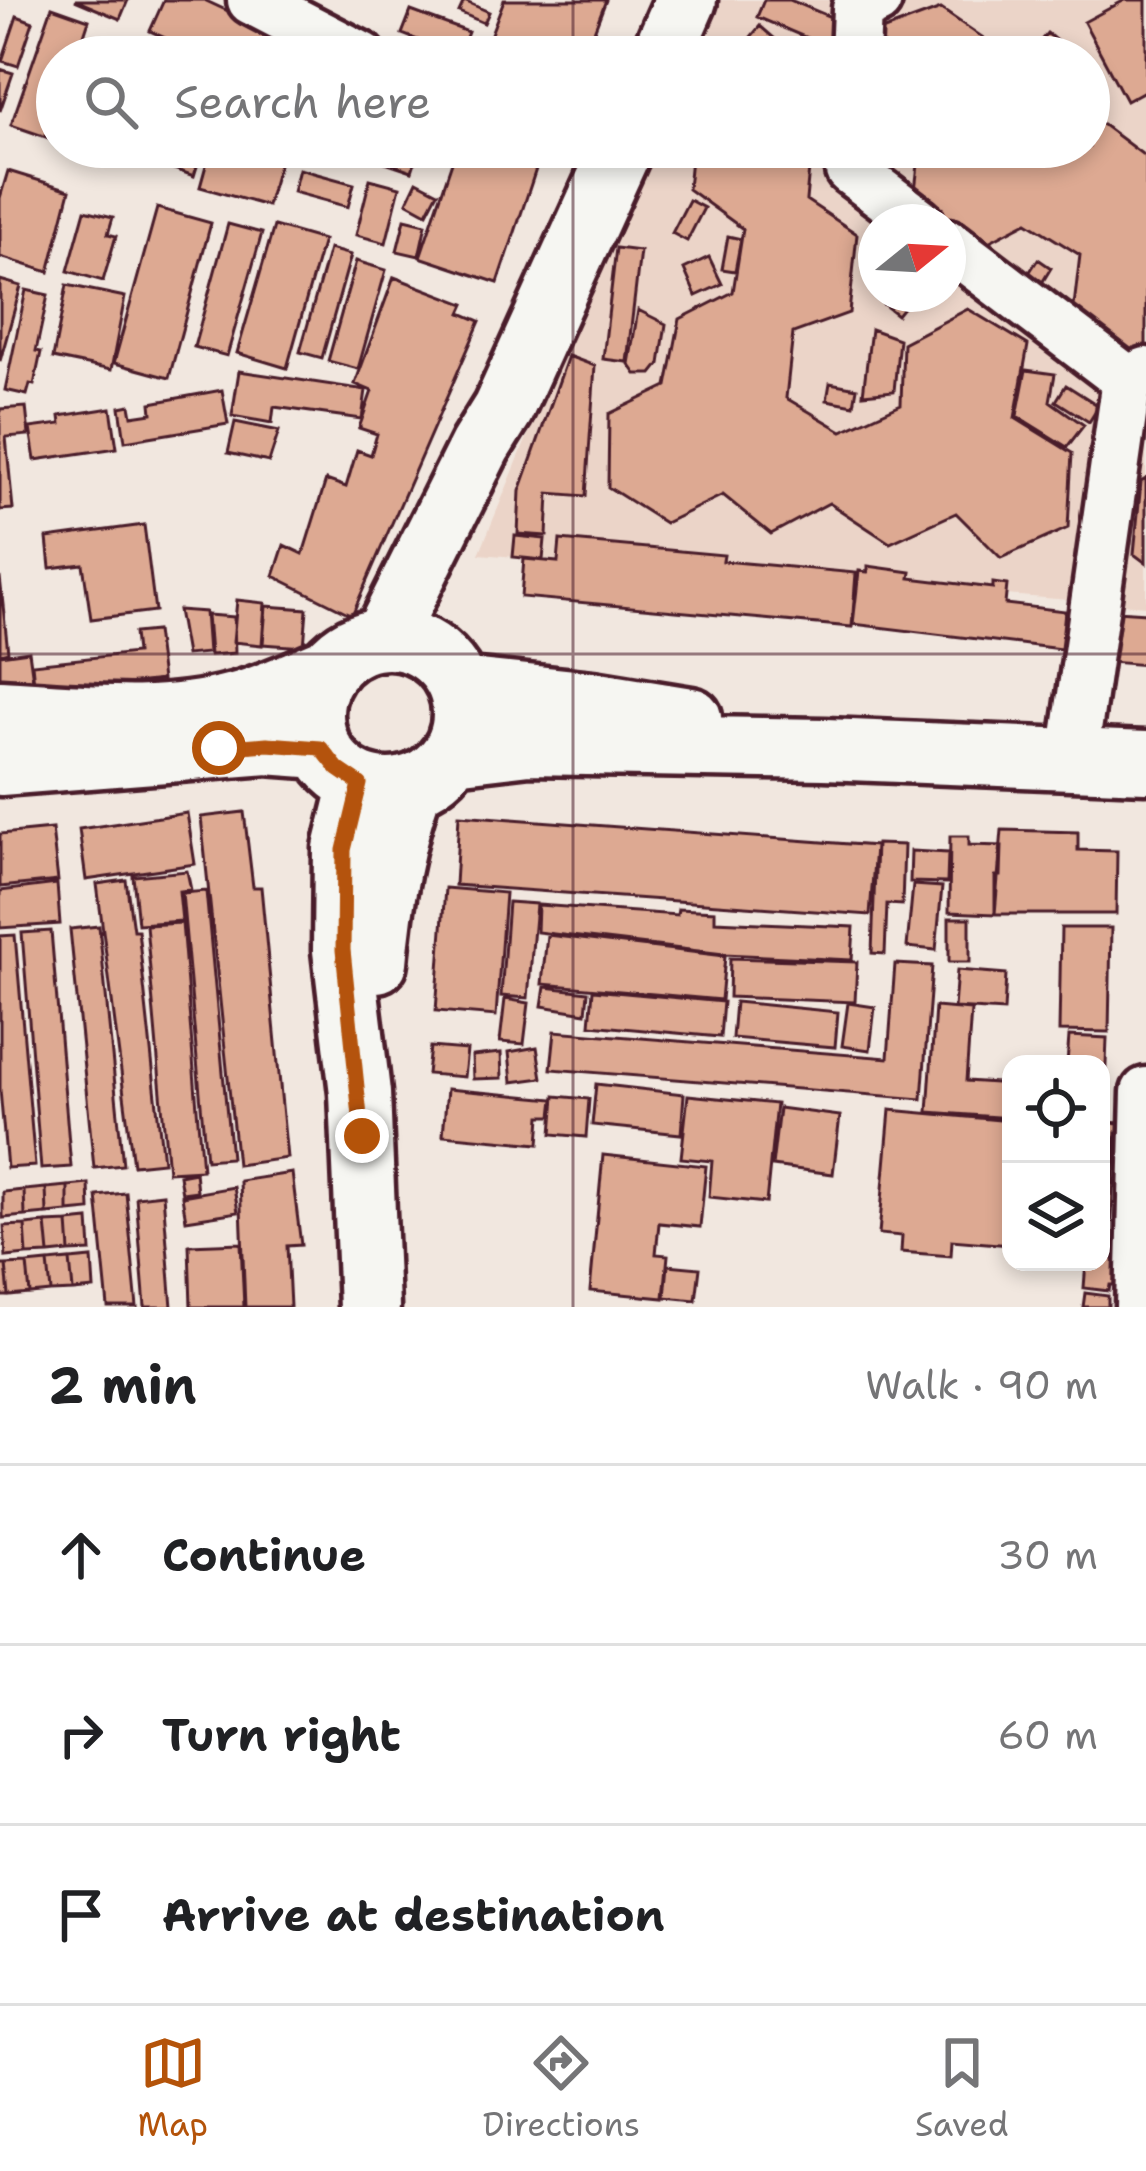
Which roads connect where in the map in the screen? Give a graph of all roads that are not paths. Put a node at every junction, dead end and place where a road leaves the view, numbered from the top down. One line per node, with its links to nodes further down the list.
1 (252, 0): 4 (street)
2 (686, 0): 5 (main road)
3 (858, 3): 6 (street)
4 (321, 36)
5 (670, 36)
6 (856, 36)
7 (607, 168): 12 (main road)
8 (850, 168): 9 (street)
9 (895, 204)
10 (966, 257): 11 (street)
11 (1137, 376): 16 (street)
12 (426, 660): 13 (main road); 15 (main road); 19 (main road)
13 (330, 667): 14 (main road); 19 (main road)
14 (0, 710)
15 (825, 749): 16 (main road); 19 (main road)
16 (1073, 758): 17 (main road)
17 (1146, 762)
18 (0, 765): 19 (main road)
19 (386, 768): 21 (main road)
20 (1146, 1092): 22 (street)
21 (369, 1307)
22 (1140, 1307)

